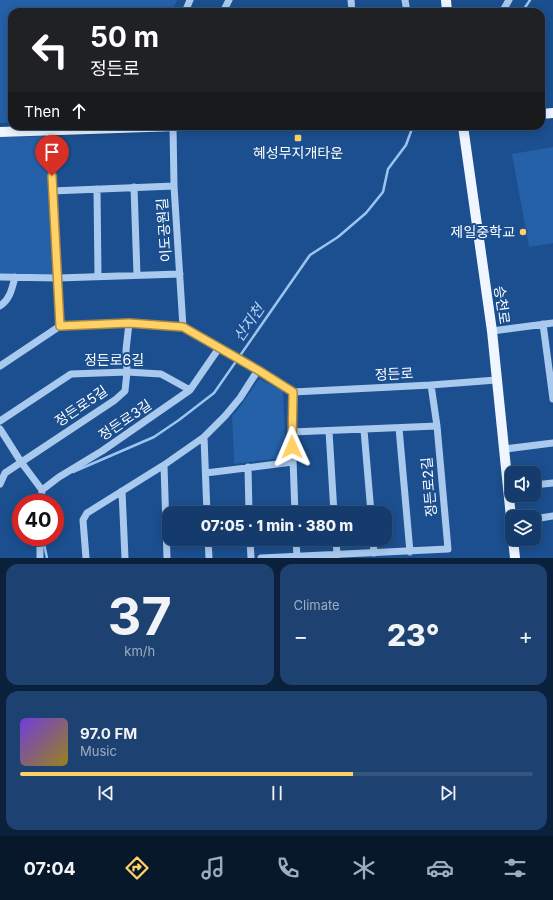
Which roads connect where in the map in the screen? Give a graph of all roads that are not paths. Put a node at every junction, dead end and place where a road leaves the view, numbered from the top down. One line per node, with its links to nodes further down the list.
1 (74, 130): 4 (main road)
2 (173, 130): 6 (street, 이도공원길)
3 (464, 130): 22 (main road, 승천로)
4 (49, 131): 5 (main road); 9 (street)
5 (0, 132)
6 (174, 186): 7 (street, 이도공원길); 10 (street, 이도공원길)
7 (134, 187): 8 (street, 이도공원길); 11 (street, 이도공원길)
8 (96, 189): 9 (street, 이도공원길); 12 (street)
9 (52, 191): 15 (street)
10 (180, 274): 11 (street, 이도공원길); 21 (street, 이도공원길)
11 (137, 275): 12 (street, 이도공원길)
12 (98, 276): 15 (street, 이도공원길)
13 (0, 277): 14 (street, 이도공원길)
14 (15, 277): 15 (street, 이도공원길); 16 (street)
15 (58, 278): 20 (street)
16 (0, 306)
17 (553, 322): 19 (street)
18 (129, 323): 20 (street); 21 (street); 26 (street, 정든로5길)
19 (543, 324): 22 (street); 31 (street)
20 (60, 326): 24 (street)
21 (183, 327): 23 (street)
22 (492, 331): 27 (main road, 승천로)
23 (216, 346): 25 (street); 29 (street, 정든로3길)
24 (0, 366)
25 (258, 370): 30 (street); 39 (street)
26 (127, 372): 29 (street, 정든로6길); 32 (street, 정든로6길); 42 (street, 정든로5길)
27 (496, 380): 28 (street, 정든로); 41 (main road, 승천로)
28 (431, 385): 30 (street, 정든로); 33 (street, 정든로2길)
29 (190, 390): 51 (street, 정든로3길)
30 (293, 392): 38 (street)
31 (553, 400)
32 (0, 421)
33 (437, 426): 34 (street); 68 (street, 정든로2길)
34 (399, 428): 36 (street); 68 (street, 정든로2길)
35 (0, 429): 42 (street)
36 (364, 430): 37 (street); 58 (street)
37 (328, 431): 38 (street); 57 (street)
38 (292, 432): 43 (street)
39 (204, 437): 44 (street); 47 (street)
40 (553, 443): 41 (street)
41 (505, 450): 45 (main road, 승천로)
42 (21, 462): 49 (street, 정든로5길); 51 (street)
43 (293, 462): 46 (street); 56 (street)
44 (164, 465): 52 (street); 75 (street)
45 (507, 466)
46 (248, 467): 47 (street); 55 (street)
47 (206, 473): 54 (street)
48 (553, 483): 50 (street)
49 (0, 484)
50 (541, 485)
51 (42, 490): 53 (street)
52 (122, 492): 73 (street); 74 (street)
53 (41, 494)
54 (207, 506)
55 (249, 506)
56 (295, 506)
57 (333, 506)
58 (370, 506)
59 (553, 516): 60 (street)
60 (541, 518)
61 (40, 546): 72 (street)
62 (208, 546): 76 (street)
63 (250, 546): 77 (street)
64 (296, 546): 71 (street)
65 (336, 546): 70 (street)
66 (374, 546): 69 (street)
67 (514, 546): 79 (main road)
68 (410, 552): 69 (street, 정든로2길)
69 (374, 553): 70 (street, 정든로2길)
70 (337, 555): 71 (street, 정든로2길)
71 (297, 557): 78 (street, 정든로2길)
72 (40, 558)
73 (86, 558)
74 (125, 558)
75 (167, 558)
76 (209, 558)
77 (251, 558)
78 (261, 558)
79 (515, 558)

